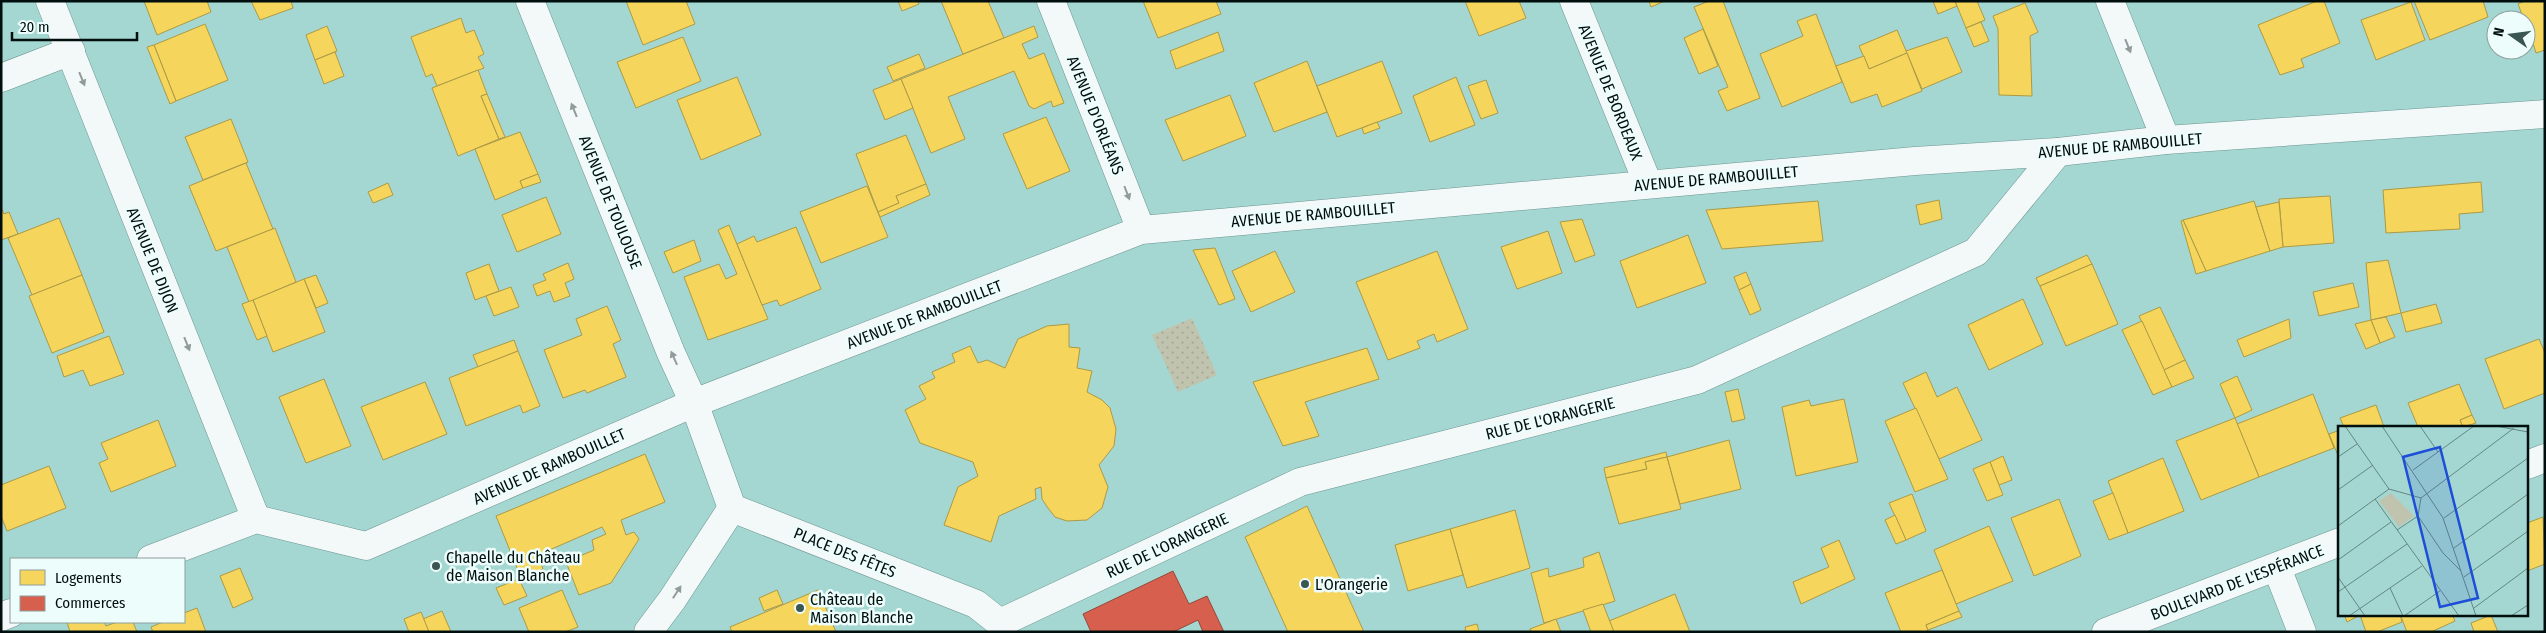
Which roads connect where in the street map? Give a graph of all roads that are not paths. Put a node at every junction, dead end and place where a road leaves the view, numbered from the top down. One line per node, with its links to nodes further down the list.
1 (50, 1): 6 (street, AVENUE DE DIJON)
2 (530, 1): 13 (street, AVENUE DE TOULOUSE, one-way to 2)
3 (1051, 1): 12 (street, AVENUE D'ORLÉANS, one-way to 12)
4 (1574, 1): 11 (street, AVENUE DE BORDEAUX)
5 (2110, 1): 9 (street, one-way to 9)
6 (71, 51): 7 (street); 17 (street, AVENUE DE DIJON, one-way to 17)
7 (1, 78)
8 (2545, 114): 9 (street, AVENUE DE RAMBOUILLET)
9 (2166, 140): 10 (street, AVENUE DE RAMBOUILLET)
10 (2058, 152): 11 (street, AVENUE DE RAMBOUILLET); 21 (street, RUE DE L'ORANGERIE)
11 (1648, 184): 12 (street, AVENUE DE RAMBOUILLET)
12 (1141, 230): 13 (street, AVENUE DE RAMBOUILLET)
13 (694, 403): 16 (street); 17 (street, AVENUE DE RAMBOUILLET)
14 (2545, 458): 15 (street)
15 (2528, 465)
16 (732, 508): 21 (street, PLACE DES FÊTES); 22 (street, one-way to 16)
17 (256, 519): 19 (street)
18 (2338, 543): 20 (street, BOULEVARD DE L'ESPÉRANCE)
19 (154, 558)
20 (2277, 568): 23 (street, BOULEVARD DE L'ESPÉRANCE); 24 (street)
21 (1002, 627)
22 (648, 632)
23 (2106, 632)
24 (2302, 632)

